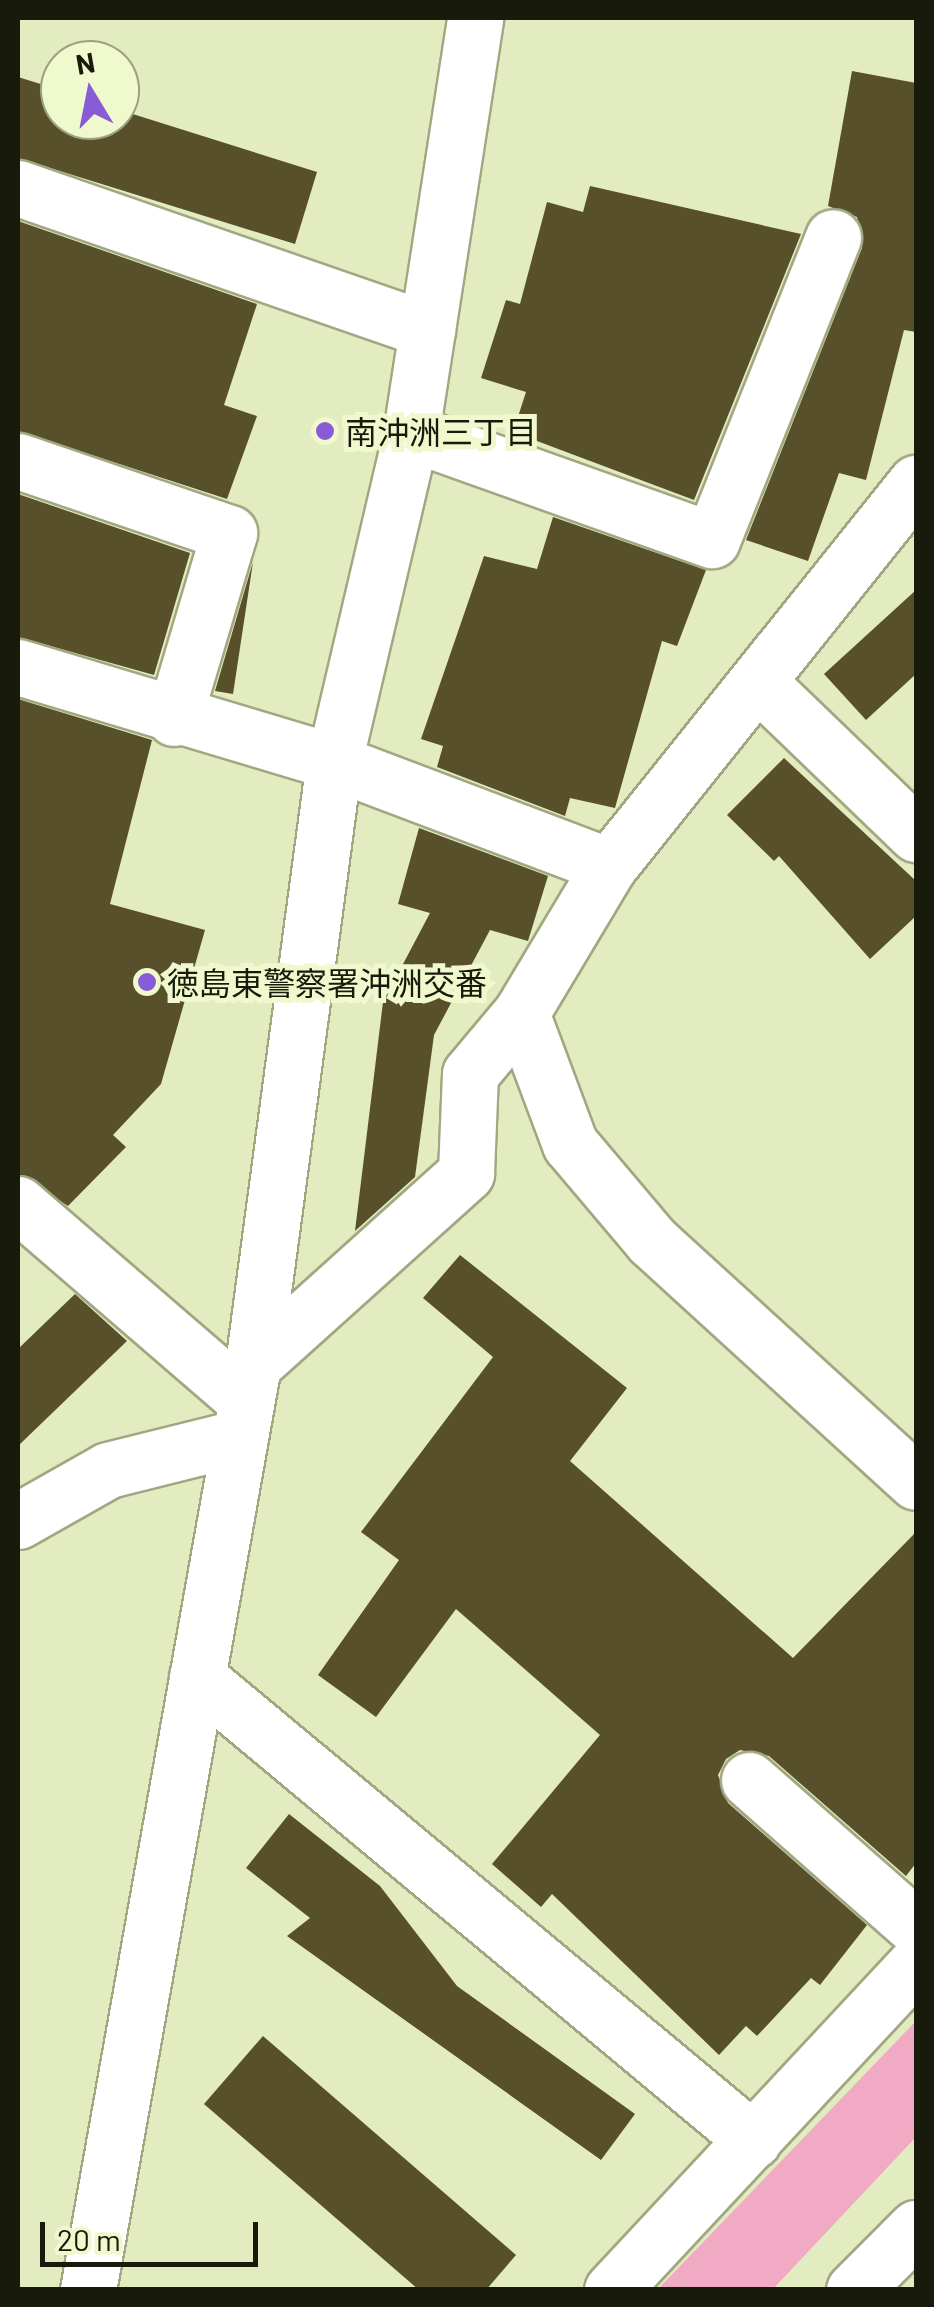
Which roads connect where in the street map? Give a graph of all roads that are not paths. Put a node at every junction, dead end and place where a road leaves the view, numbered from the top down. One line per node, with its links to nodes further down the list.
1 (475, 18): 4 (street)
2 (18, 188): 4 (street)
3 (833, 237): 5 (street)
4 (426, 330): 5 (street)
5 (411, 433): 11 (street)
6 (18, 460): 10 (street)
7 (916, 483): 9 (street)
8 (18, 667): 10 (street)
9 (760, 683): 12 (street); 13 (street)
10 (174, 718): 11 (street)
11 (334, 762): 13 (street); 16 (street)
12 (916, 834)
13 (608, 866): 14 (street)
14 (521, 1014): 16 (street); 17 (street)
15 (18, 1204): 16 (street)
16 (247, 1401): 18 (street); 19 (street)
17 (916, 1482)
18 (18, 1521)
19 (197, 1676): 23 (street); 25 (street)
20 (749, 1780): 21 (street)
21 (916, 1928)
22 (916, 1964): 23 (street)
23 (753, 2140): 26 (street)
24 (916, 2228): 27 (street)
25 (88, 2290)
26 (612, 2290)
27 (854, 2290)

